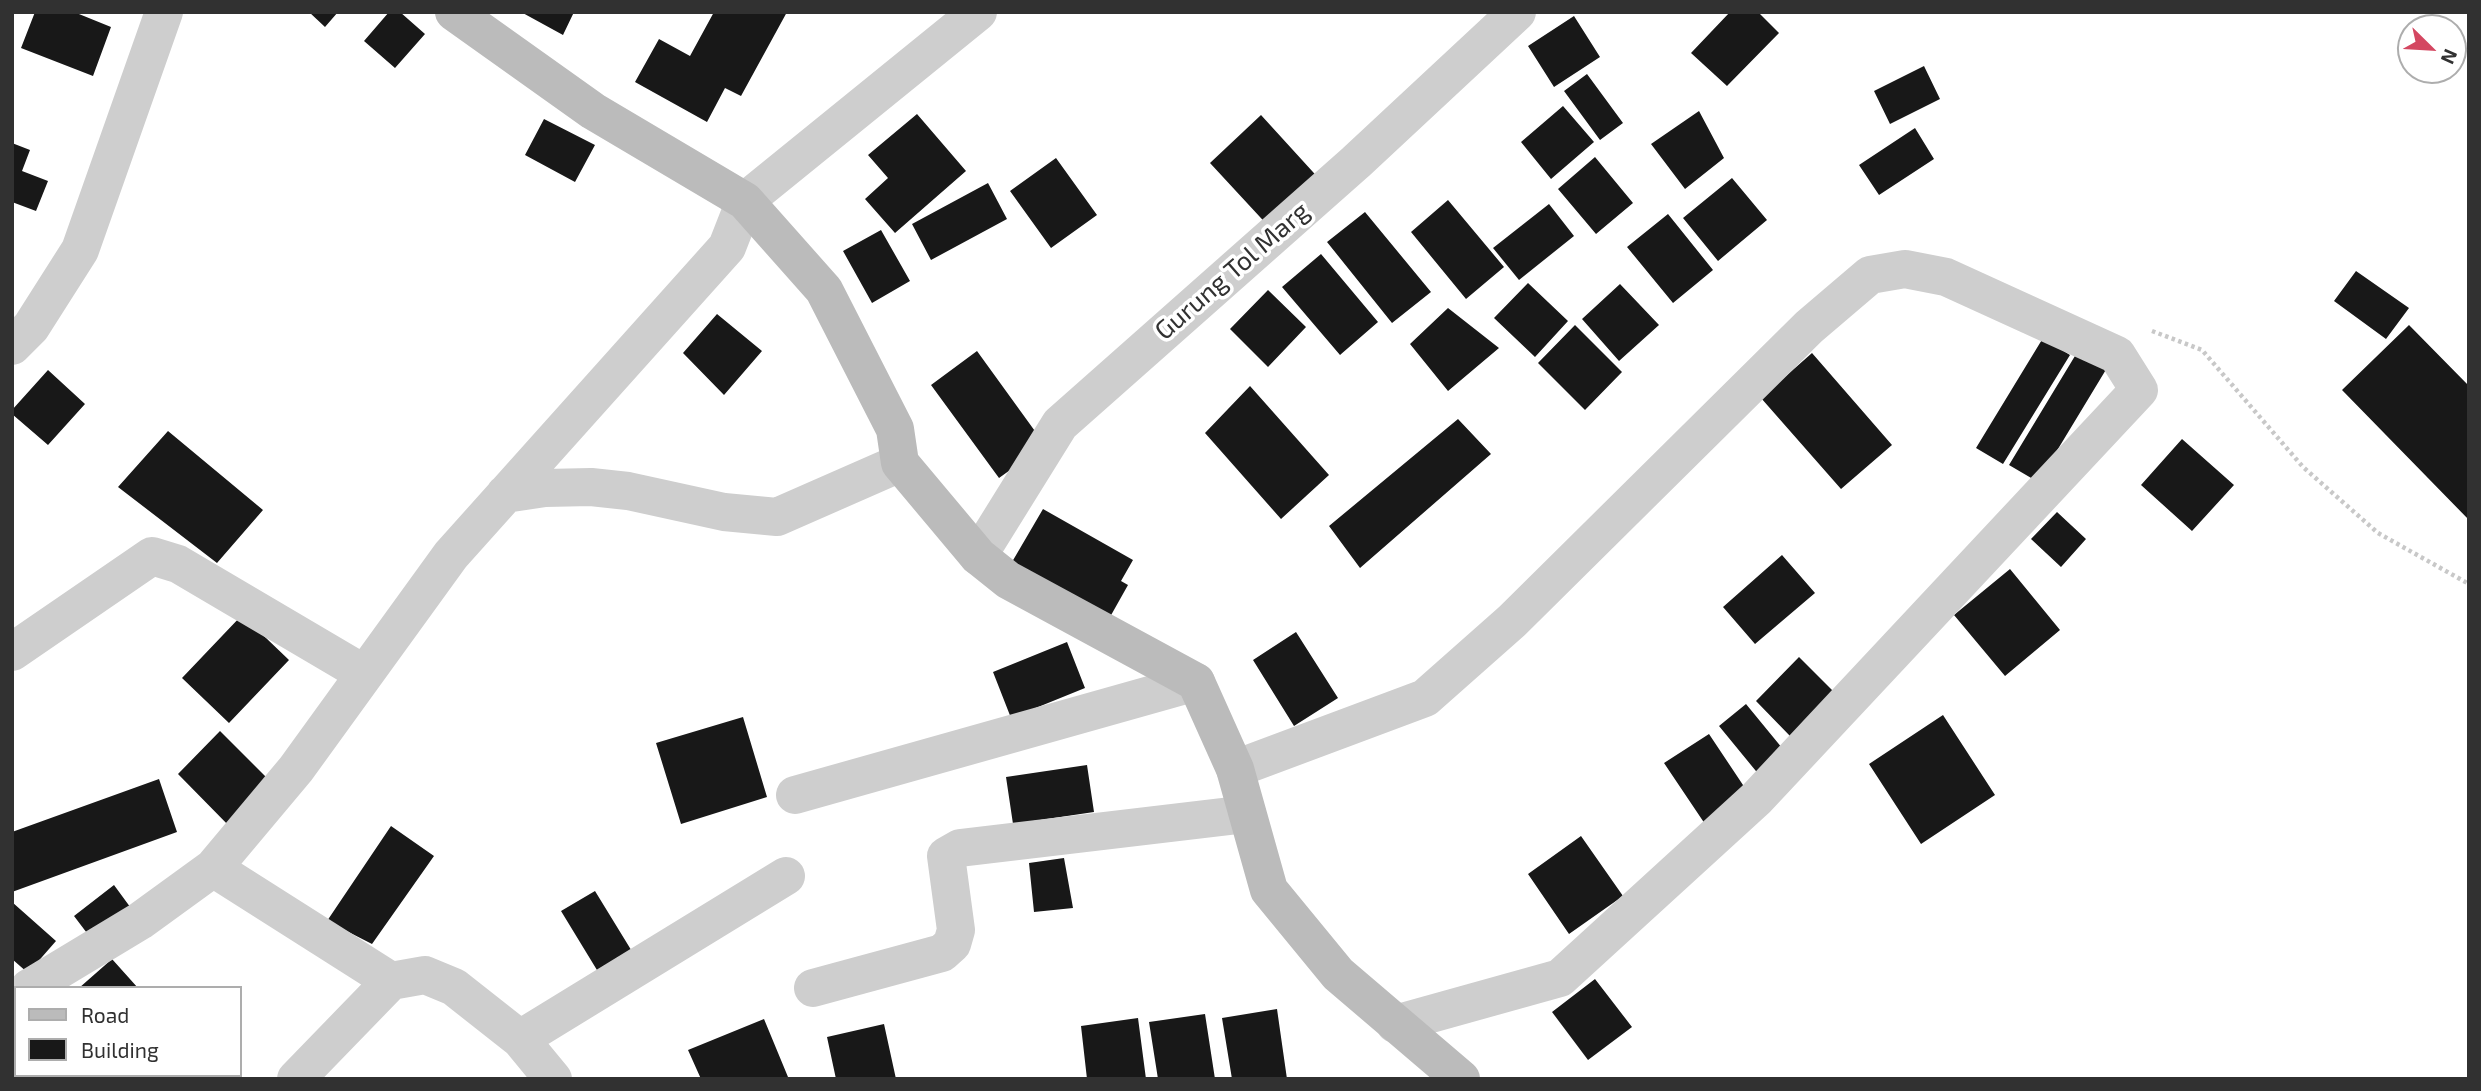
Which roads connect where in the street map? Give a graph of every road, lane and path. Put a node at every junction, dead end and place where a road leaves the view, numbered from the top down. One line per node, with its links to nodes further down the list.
1 (164, 12): 7 (street)
2 (454, 12): 5 (main road)
3 (978, 12): 5 (street)
4 (1517, 12): 10 (street, Gurung Tol Marg)
5 (745, 201): 8 (main road); 9 (street)
6 (2144, 327): 11 (path)
7 (12, 346)
8 (900, 463): 9 (street); 10 (main road)
9 (505, 494): 13 (street)
10 (978, 556): 14 (main road)
11 (2469, 584)
12 (12, 652): 13 (street)
13 (363, 673): 18 (street)
14 (1196, 681): 15 (main road); 16 (street)
15 (1235, 769): 17 (main road); 23 (street)
16 (794, 794)
17 (1247, 814): 22 (street); 23 (main road)
18 (213, 868): 20 (street); 21 (street)
19 (786, 876): 24 (street)
20 (391, 981): 24 (street); 25 (street)
21 (32, 986)
22 (813, 988)
23 (1395, 1024): 27 (main road)
24 (520, 1039): 26 (street)
25 (296, 1079)
26 (553, 1079)
27 (1461, 1079)

